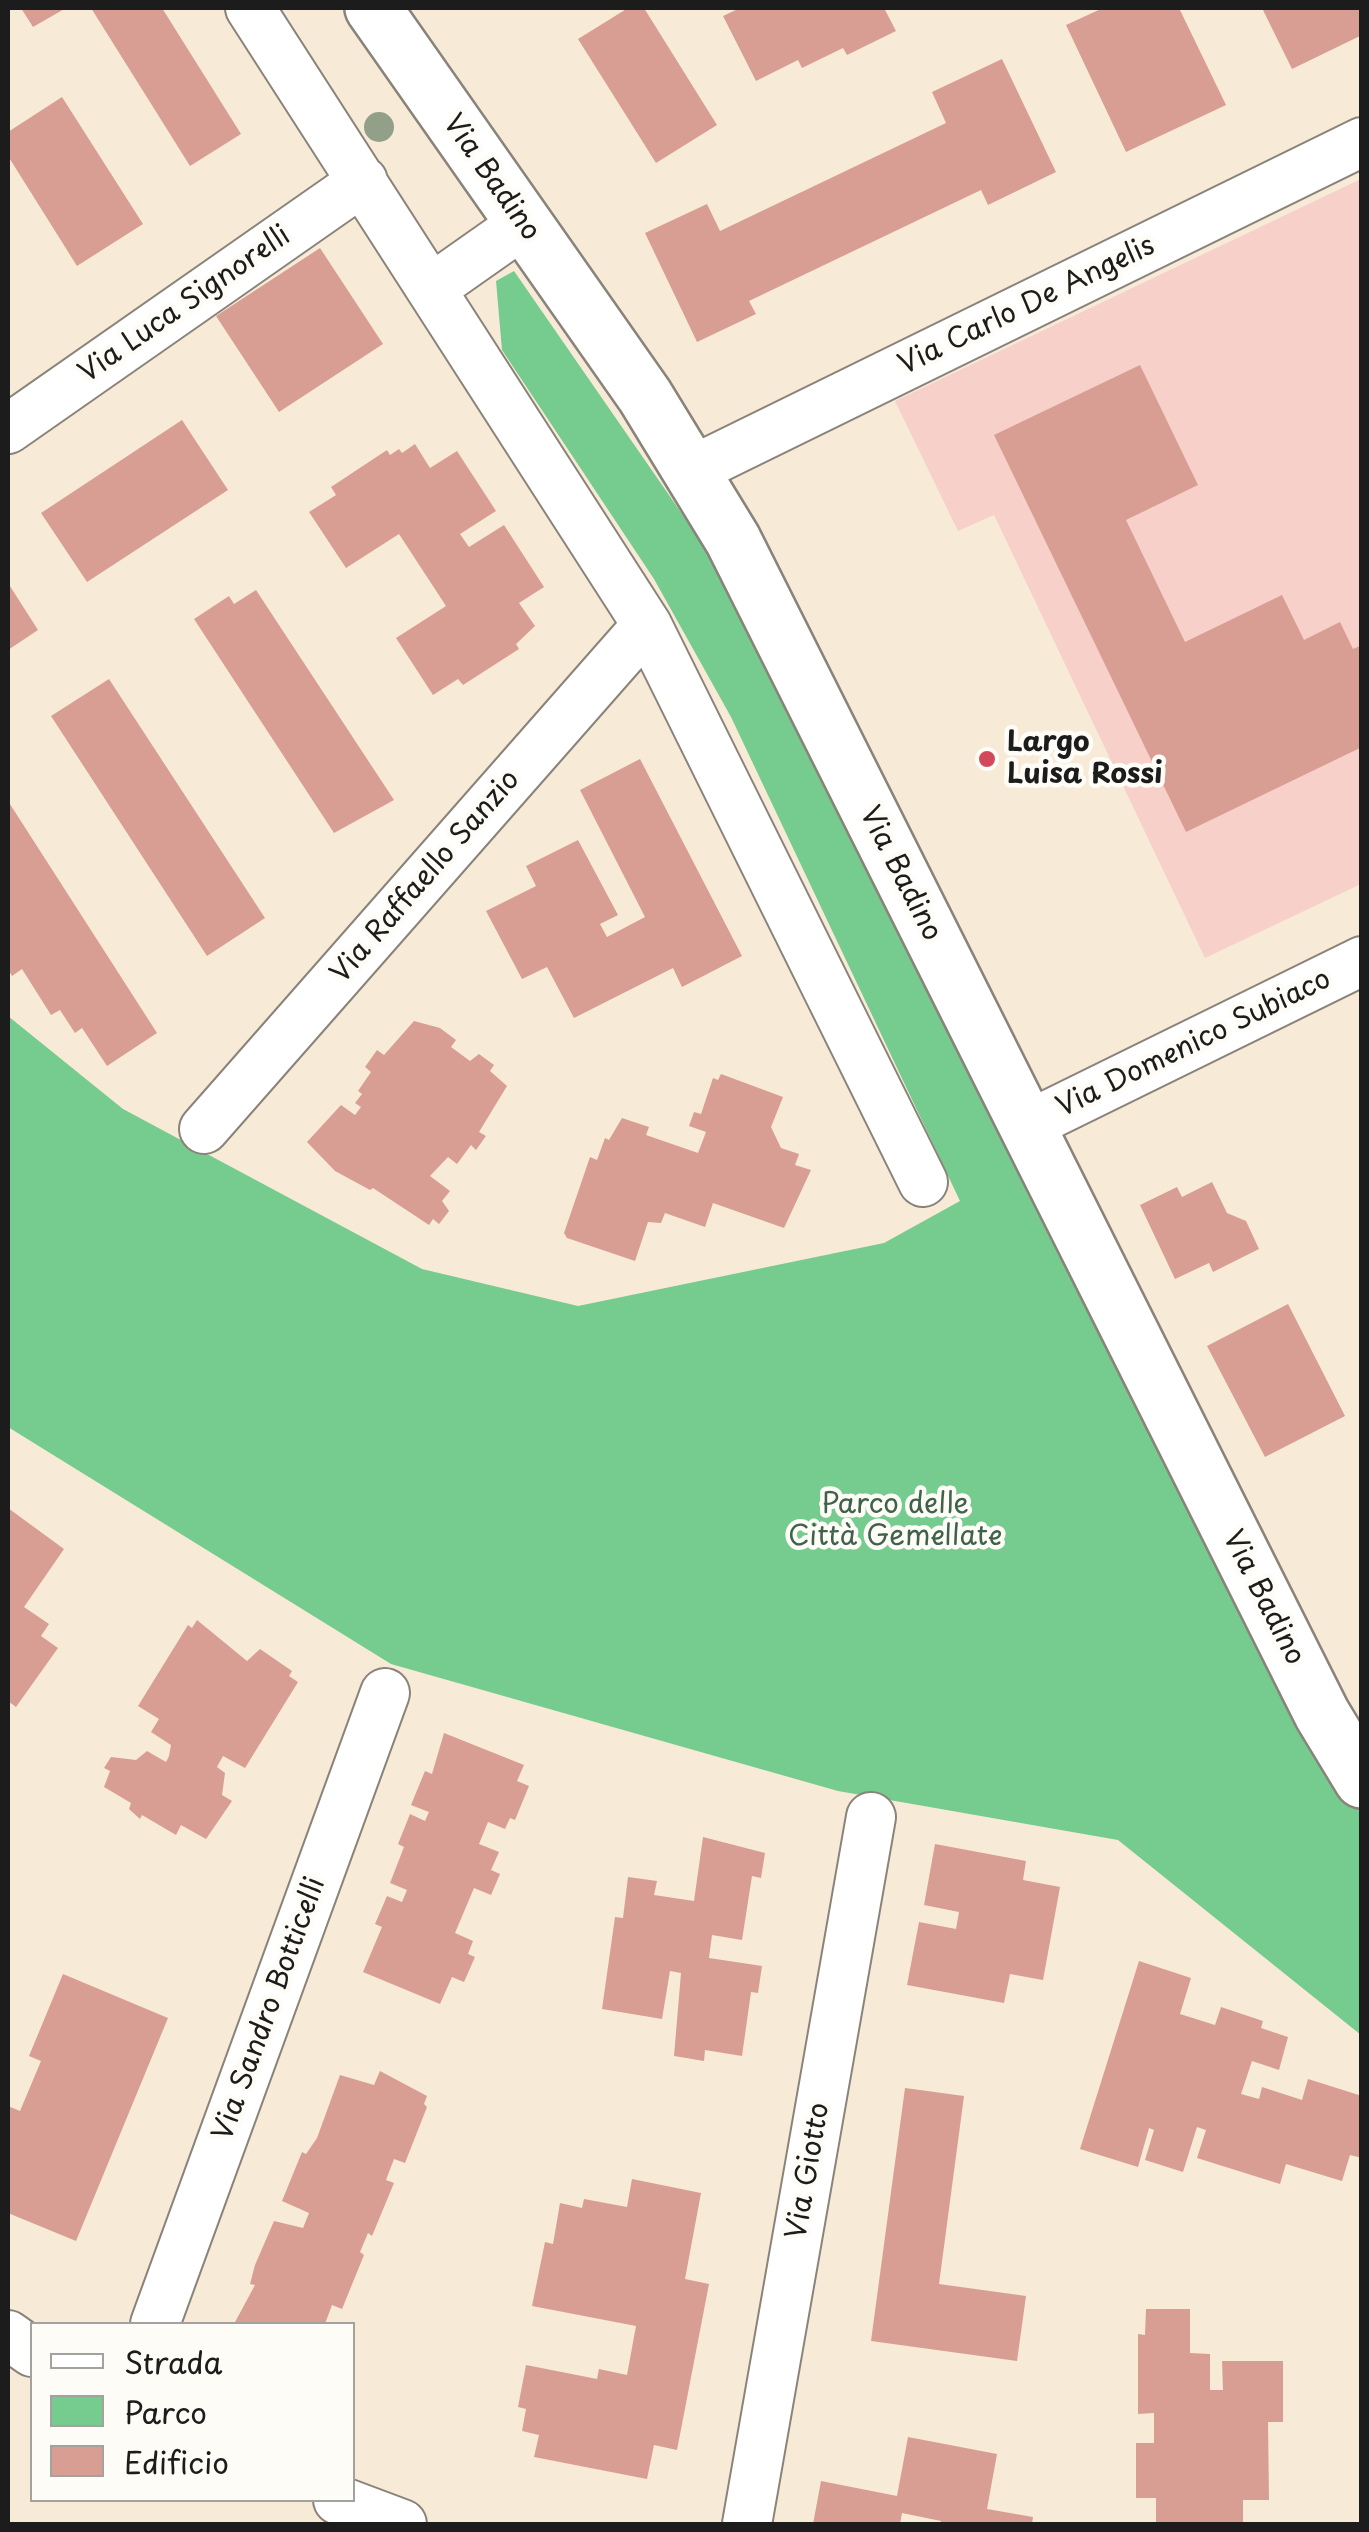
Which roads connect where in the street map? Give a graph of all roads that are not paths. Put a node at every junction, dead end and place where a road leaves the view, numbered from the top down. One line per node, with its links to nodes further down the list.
1 (250, 8): 4 (street)
2 (374, 8): 5 (street, Via Badino)
3 (1362, 142): 8 (street, Via Carlo De Angelis)
4 (363, 181): 6 (street); 7 (street, Via Luca Signorelli)
5 (523, 224): 6 (street); 8 (street, Via Badino)
6 (432, 288): 9 (street)
7 (8, 429)
8 (693, 470): 11 (street, Via Badino)
9 (647, 624): 12 (street, Via Raffaello Sanzio); 13 (street)
10 (1362, 961): 11 (street, Via Domenico Subiaco)
11 (1026, 1126): 15 (street, Via Badino)
12 (204, 1129)
13 (923, 1182)
14 (385, 1693): 17 (street, Via Sandro Botticelli)
15 (1362, 1780)
16 (871, 1818): 22 (street, Via Giotto)
17 (157, 2322)
18 (8, 2335): 19 (street)
19 (30, 2351)
20 (343, 2502): 21 (street)
21 (402, 2524)
22 (746, 2524)

